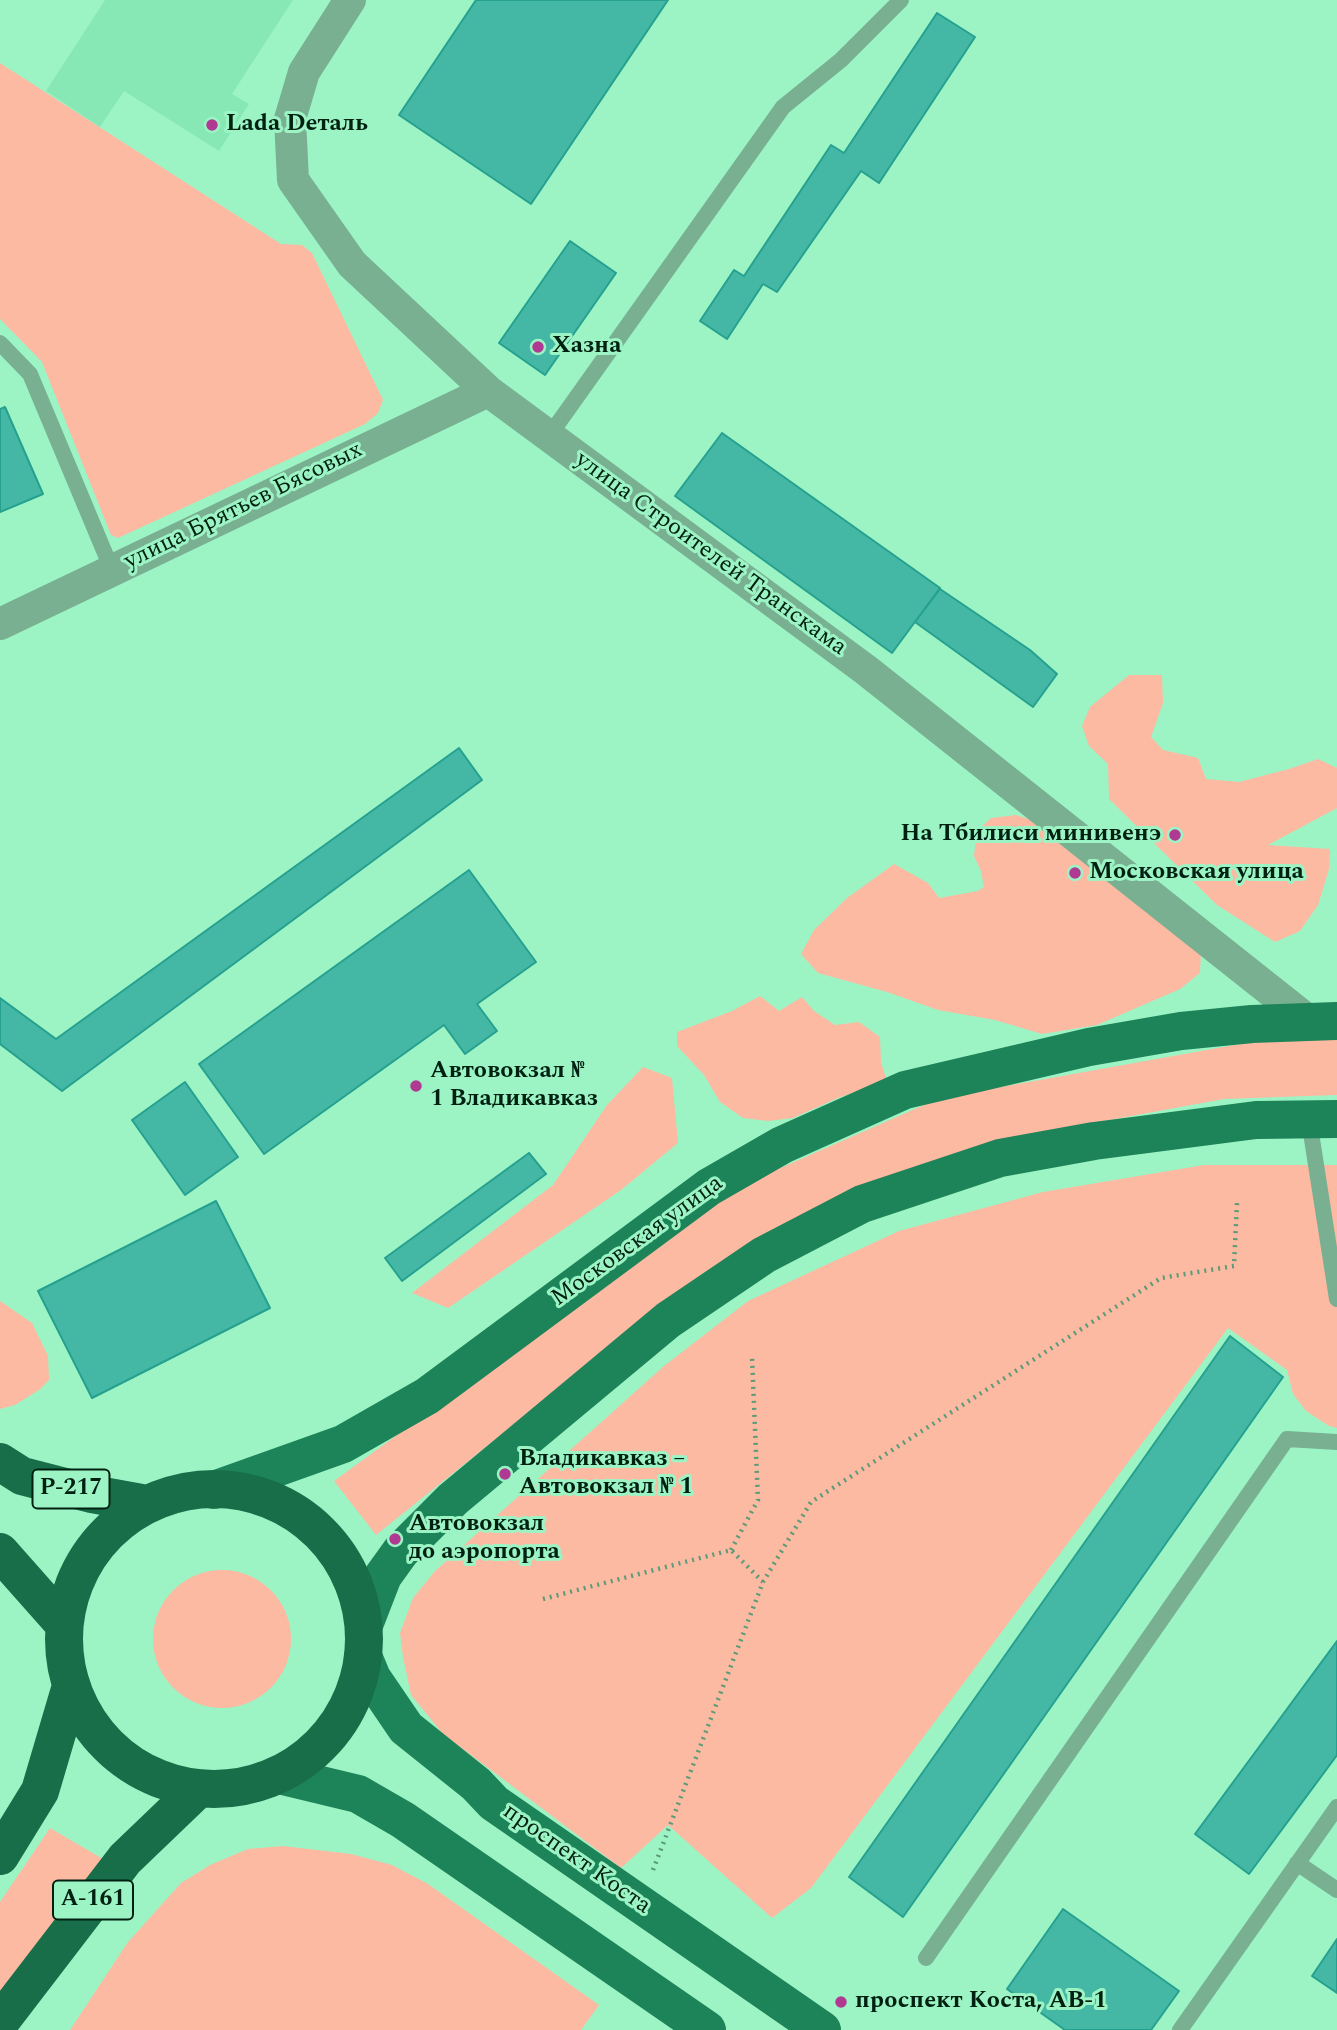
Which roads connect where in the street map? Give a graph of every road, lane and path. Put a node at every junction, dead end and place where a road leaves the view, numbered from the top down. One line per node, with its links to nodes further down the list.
1 (350, 0): 4 (street, улица Строителей Транскама)
2 (901, 0): 5 (lane)
3 (0, 342): 6 (lane)
4 (488, 391): 5 (street, улица Строителей Транскама); 6 (street, улица Брятьев Бясовых)
5 (549, 436): 8 (street, улица Строителей Транскама)
6 (112, 570): 7 (street, улица Брятьев Бясовых)
7 (0, 624)
8 (1324, 1022): 15 (main road, Московская улица)
9 (1323, 1119): 11 (lane); 22 (main road)
10 (1237, 1203): 19 (path)
11 (1337, 1299)
12 (752, 1357): 17 (path)
13 (1337, 1442): 31 (lane)
14 (0, 1462): 16 (highway, Р-217)
15 (214, 1490): 16 (highway); 22 (highway)
16 (147, 1504): 21 (highway)
17 (731, 1550): 19 (path); 20 (path)
18 (0, 1552): 21 (highway)
19 (763, 1582): 29 (path)
20 (543, 1599)
21 (61, 1621): 23 (highway)
22 (364, 1640): 24 (highway); 34 (main road, проспект Коста)
23 (71, 1686): 25 (highway); 27 (highway)
24 (279, 1775): 25 (highway); 33 (main road)
25 (198, 1789): 32 (highway, А-161)
26 (1337, 1807): 28 (lane)
27 (0, 1856)
28 (1297, 1864): 30 (lane); 35 (lane)
29 (652, 1871)
30 (1337, 1890)
31 (926, 1958)
32 (0, 2022)
33 (707, 2030)
34 (822, 2030)
35 (1180, 2030)

